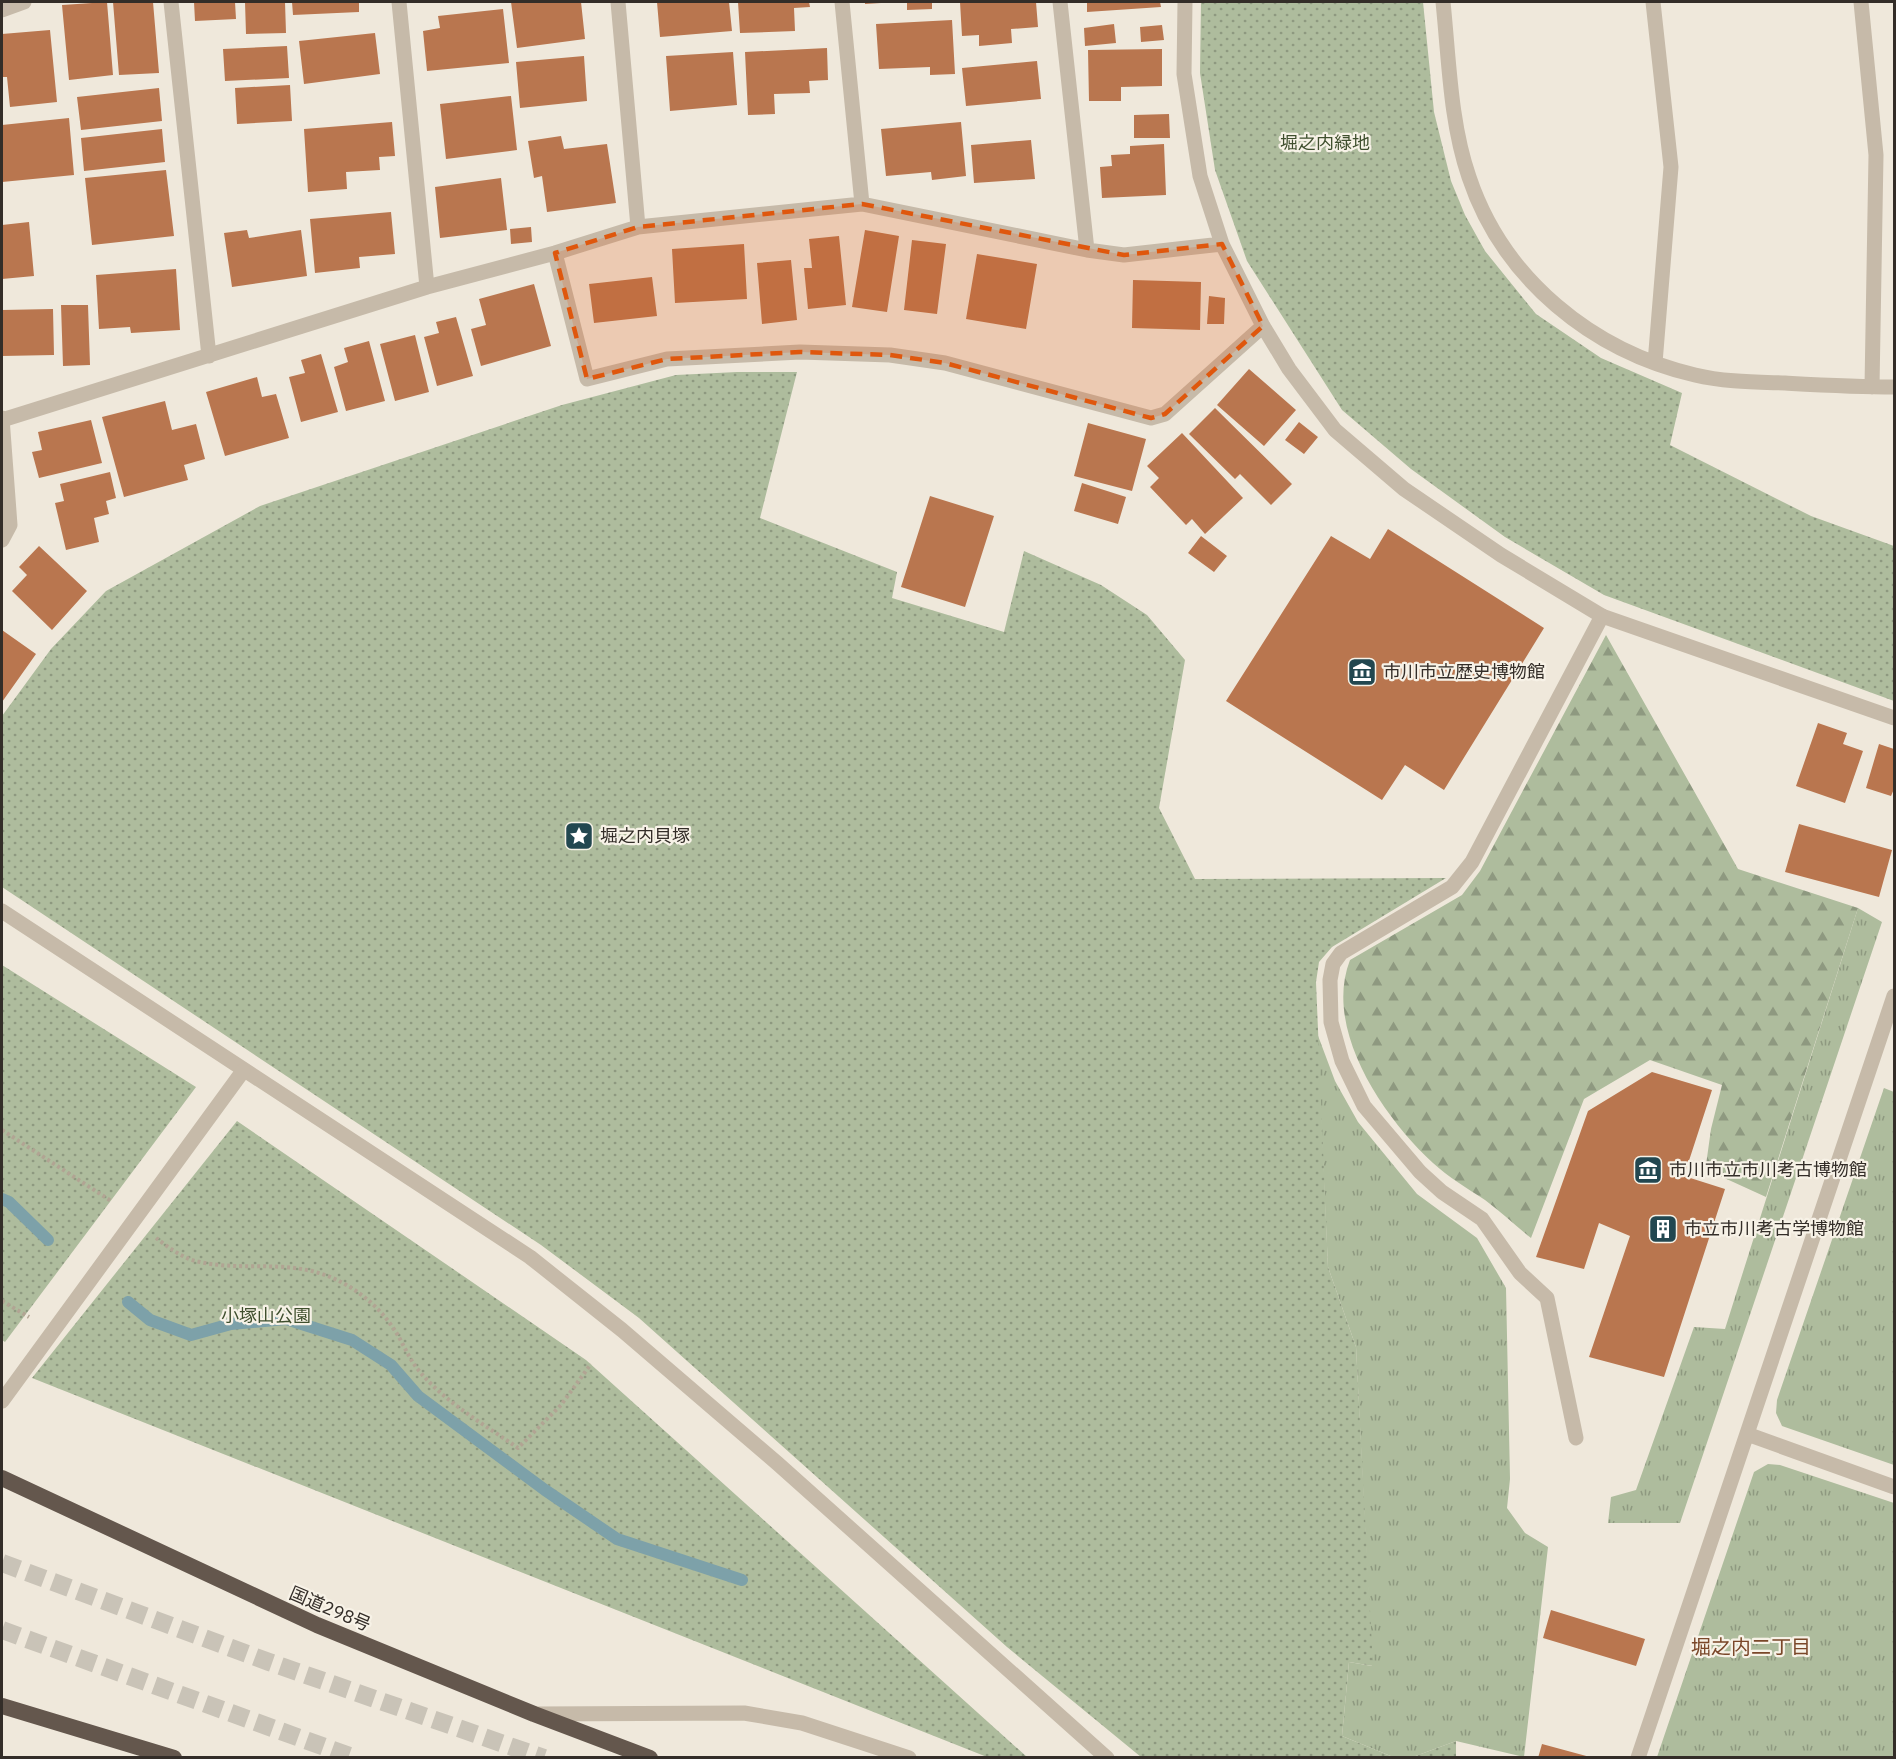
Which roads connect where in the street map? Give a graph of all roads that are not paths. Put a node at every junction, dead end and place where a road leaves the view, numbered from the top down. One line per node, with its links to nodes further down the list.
1 (24, 2): 11 (street)
2 (171, 2): 19 (street)
3 (399, 2): 17 (street)
4 (618, 2): 13 (street)
5 (842, 2): 12 (street)
6 (1060, 2): 15 (street)
7 (1185, 2): 14 (street)
8 (1443, 2): 20 (street)
9 (1653, 2): 20 (street)
10 (1861, 2): 21 (street)
11 (2, 10)
12 (862, 204): 13 (street); 15 (street)
13 (638, 228): 16 (street)
14 (1222, 244): 15 (street); 18 (street)
15 (1087, 250)
16 (555, 253): 17 (street); 18 (street)
17 (427, 287): 19 (street)
18 (1263, 326): 25 (street)
19 (209, 356): 23 (street)
20 (1655, 363): 21 (street)
21 (1872, 387): 22 (street)
22 (1894, 387)
23 (2, 419): 24 (street)
24 (2, 540)
25 (1602, 616): 26 (street); 32 (street)
26 (1894, 718)
27 (2, 911): 29 (street)
28 (1894, 996): 31 (street)
29 (243, 1071): 30 (street); 40 (street)
30 (2, 1401)
31 (1747, 1434): 34 (street); 41 (street)
32 (1576, 1438)
33 (2, 1478): 36 (highway, 国道298号)
34 (1894, 1487)
35 (2, 1706): 37 (highway)
36 (534, 1714): 38 (highway, 国道298号); 39 (street)
37 (174, 1758)
38 (650, 1758)
39 (909, 1758)
40 (1107, 1758)
41 (1638, 1758)

